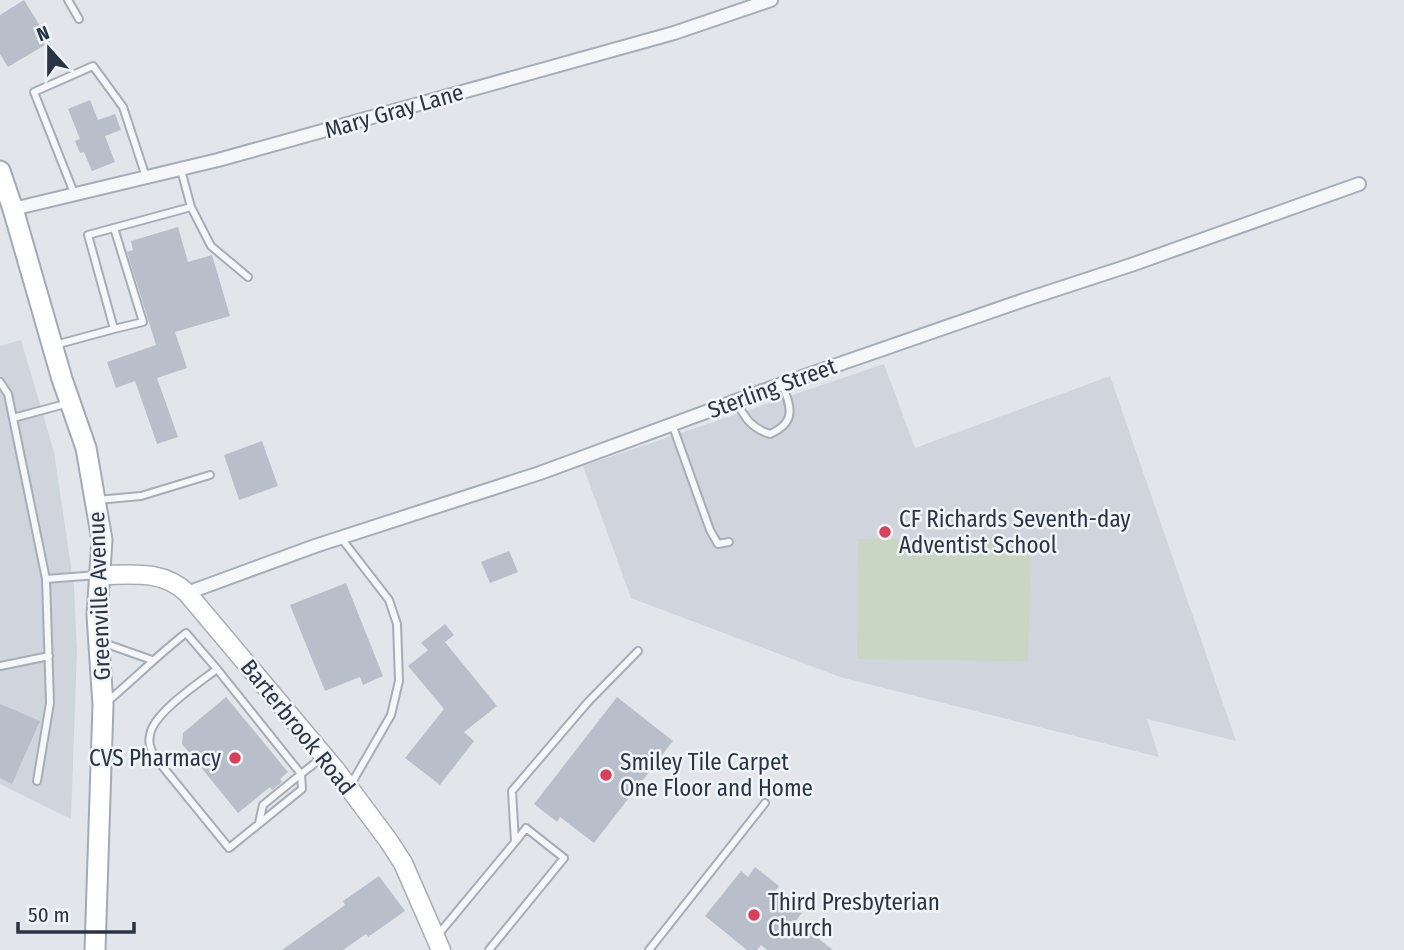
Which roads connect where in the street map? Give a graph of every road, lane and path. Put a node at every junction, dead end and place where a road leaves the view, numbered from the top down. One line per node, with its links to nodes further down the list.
1 (68, 0): 3 (lane)
2 (771, 0): 4 (street, Mary Gray Lane)
3 (79, 19)
4 (181, 169): 6 (street, Mary Gray Lane); 9 (lane)
5 (1, 177): 10 (main road, Greenville Avenue)
6 (146, 177): 8 (street, Mary Gray Lane); 8 (lane)
7 (1359, 184): 16 (street, Sterling Street)
8 (74, 193): 10 (street, Mary Gray Lane)
9 (191, 207): 11 (lane); 12 (lane)
10 (13, 209): 14 (main road, Greenville Avenue)
11 (114, 228): 13 (lane); 13 (lane)
12 (248, 277)
13 (114, 329): 14 (lane)
14 (53, 346): 18 (main road, Greenville Avenue)
15 (0, 382): 19 (lane)
16 (782, 384): 17 (street, Sterling Street); 17 (lane)
17 (736, 401): 20 (street, Sterling Street)
18 (70, 403): 19 (lane); 22 (main road, Greenville Avenue)
19 (13, 418): 26 (lane)
20 (672, 424): 23 (street, Sterling Street); 24 (lane)
21 (210, 475): 22 (lane)
22 (96, 500): 25 (main road, Greenville Avenue)
23 (341, 538): 27 (street, Sterling Street); 38 (lane)
24 (729, 542)
25 (99, 575): 26 (lane); 27 (street, Barterbrook Road); 28 (main road, Greenville Avenue)
26 (46, 579): 30 (lane)
27 (187, 593): 35 (street, Barterbrook Road)
28 (99, 641): 31 (lane); 34 (main road, Greenville Avenue)
29 (638, 651): 41 (lane)
30 (49, 656): 32 (lane); 37 (lane)
31 (152, 660): 33 (lane); 34 (lane)
32 (0, 666)
33 (216, 669): 36 (lane); 40 (lane)
34 (103, 705): 43 (main road, Greenville Avenue)
35 (324, 756): 36 (lane); 38 (street, Barterbrook Road)
36 (301, 774): 40 (lane); 40 (lane)
37 (37, 782)
38 (349, 788): 42 (street, Barterbrook Road)
39 (765, 803): 45 (lane)
40 (259, 823)
41 (515, 842): 42 (lane); 44 (lane)
42 (439, 944)
43 (95, 950)
44 (489, 950)
45 (649, 950)

